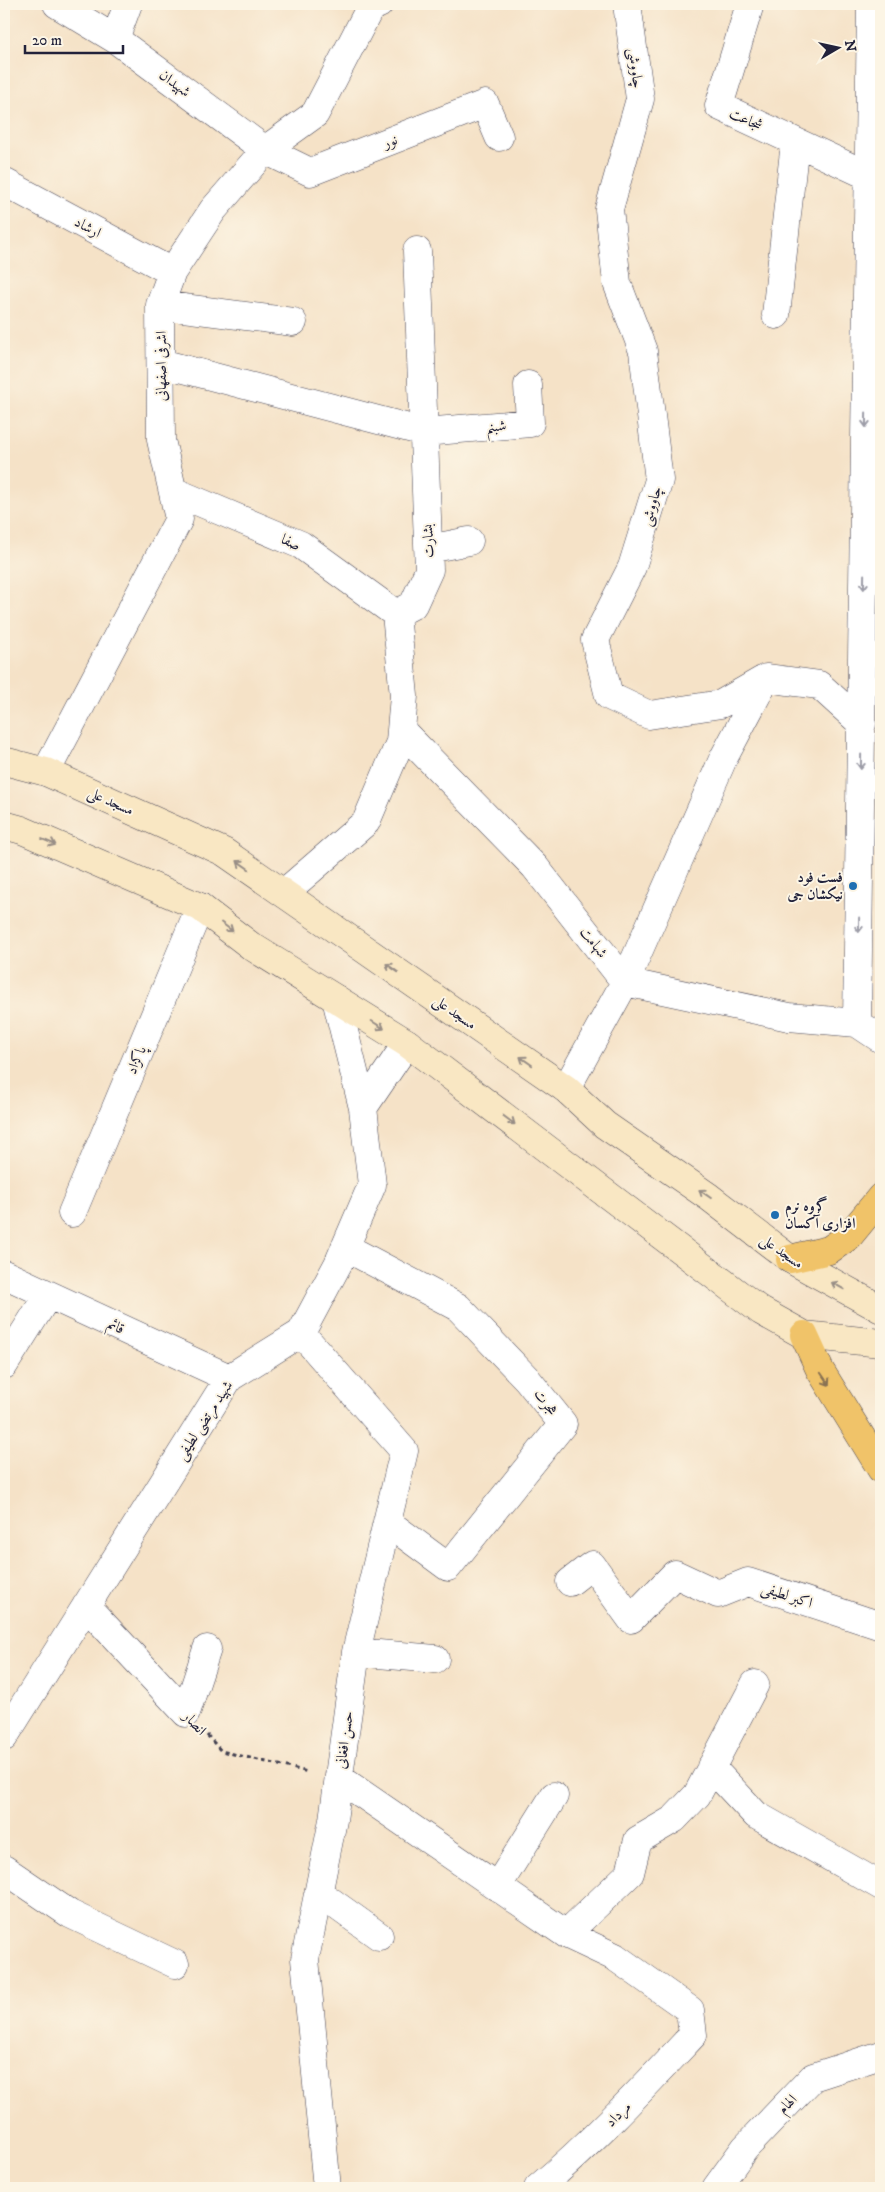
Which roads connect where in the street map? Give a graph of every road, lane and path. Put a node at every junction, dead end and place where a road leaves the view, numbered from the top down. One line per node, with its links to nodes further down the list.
1 (57, 4): 7 (street, شهیدان)
2 (128, 4): 7 (street)
3 (627, 4): 25 (street, چاووشی)
4 (750, 4): 9 (street, شجاعت)
5 (871, 4): 11 (street)
6 (373, 5): 10 (street, اشرفی اصفهانی)
7 (115, 39): 10 (street, شهیدان)
8 (498, 137): 10 (street, نور)
9 (795, 142): 11 (street, شجاعت); 16 (street)
10 (265, 150): 14 (street, اشرفی اصفهانی)
11 (869, 176): 26 (street, one-way to 26)
12 (4, 182): 14 (street, ارشاد)
13 (417, 251): 20 (street, بشارت)
14 (172, 272): 15 (street, اشرفی اصفهانی)
15 (160, 305): 17 (street); 18 (street, اشرفی اصفهانی)
16 (776, 316)
17 (293, 322)
18 (161, 363): 20 (street); 21 (street, اشرفی اصفهانی)
19 (528, 384): 20 (street, شبنم)
20 (424, 432): 23 (street, بشارت)
21 (173, 491): 24 (street, صفا); 29 (street, اشرفی اصفهانی)
22 (469, 541): 23 (street)
23 (429, 549): 24 (street, بشارت)
24 (396, 614): 27 (street)
25 (766, 678): 26 (street); 33 (street)
26 (862, 724): 35 (street, one-way to 35)
27 (401, 730): 31 (street); 33 (street, شهامت)
28 (4, 761): 29 (main road, مسجد علی)
29 (46, 772): 31 (main road, مسجد علی, one-way to 29)
30 (4, 825): 32 (main road, one-way to 32)
31 (284, 893): 38 (main road, مسجد علی, one-way to 31)
32 (200, 907): 34 (main road, one-way to 34); 41 (street, پاکزاد)
33 (625, 982): 35 (street); 38 (street)
34 (336, 999): 37 (main road, one-way to 37); 39 (street)
35 (857, 1023): 36 (street)
36 (881, 1039)
37 (407, 1043): 39 (street); 48 (main road, one-way to 48)
38 (566, 1089): 43 (main road, مسجد علی, one-way to 38)
39 (363, 1108): 42 (street)
40 (881, 1197): 43 (main road)
41 (72, 1213)
42 (345, 1247): 47 (street); 53 (street, هجرت)
43 (790, 1259): 46 (main road, مسجد علی, one-way to 43)
44 (4, 1274): 45 (street, قائم)
45 (48, 1295): 50 (street); 51 (street, قائم)
46 (881, 1309)
47 (300, 1333): 51 (street, شهید مرتضی لطیفی); 53 (street, حسن افغانی)
48 (804, 1335): 49 (main road); 52 (main road, one-way to 52)
49 (881, 1343)
50 (4, 1364)
51 (229, 1378): 55 (street, شهید مرتضی لطیفی)
52 (881, 1469)
53 (386, 1522): 58 (street, حسن افغانی)
54 (570, 1582): 56 (street, اکبر لطیفی)
55 (86, 1606): 61 (street, انصار); 62 (street, شهید مرتضی لطیفی)
56 (881, 1626)
57 (208, 1649): 61 (street)
58 (356, 1652): 59 (street); 64 (street, حسن افغانی)
59 (435, 1659)
60 (755, 1684): 63 (street)
61 (186, 1713): 64 (path, انصار)
62 (4, 1737)
63 (711, 1767): 67 (street); 70 (street)
64 (339, 1778): 68 (street); 69 (street, حسن افغانی)
65 (554, 1796): 68 (street)
66 (4, 1869): 72 (street)
67 (881, 1886)
68 (498, 1887): 70 (street)
69 (319, 1893): 71 (street); 74 (street, حسن افغانی)
70 (566, 1934): 75 (street, مرداد)
71 (379, 1936)
72 (175, 1964)
73 (881, 2055): 76 (street, الهام)
74 (327, 2188)
75 (538, 2188)
76 (716, 2188)

